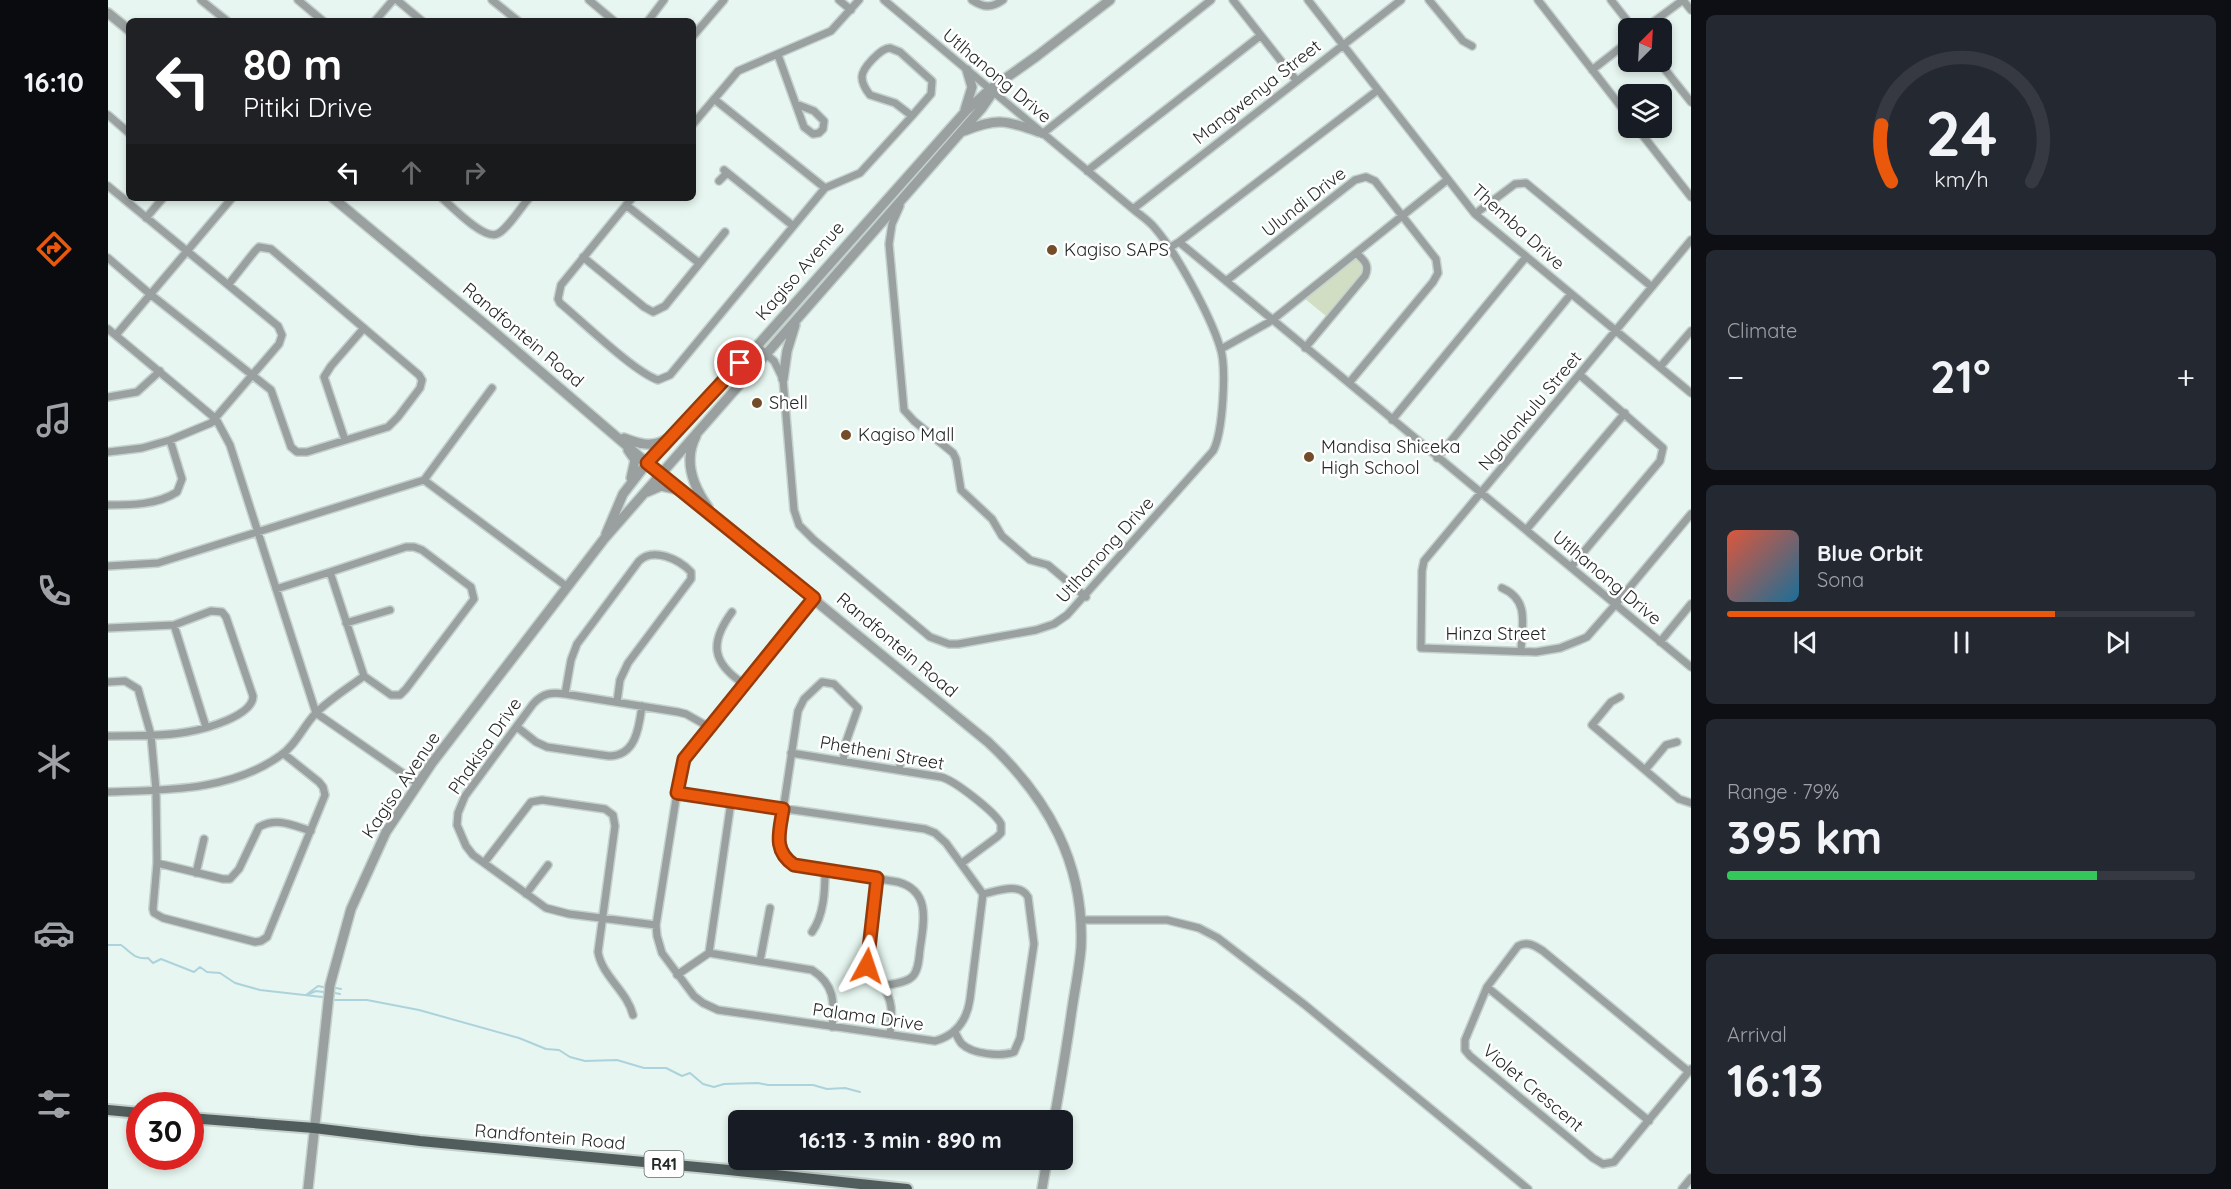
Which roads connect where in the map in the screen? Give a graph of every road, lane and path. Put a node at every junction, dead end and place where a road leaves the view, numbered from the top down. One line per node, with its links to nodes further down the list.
1 (201, 0): 25 (street)
2 (298, 0): 26 (street)
3 (395, 0): 27 (street); 28 (street)
4 (492, 0): 29 (street)
5 (589, 0): 30 (street)
6 (664, 0): 31 (street)
7 (724, 0): 35 (street)
8 (839, 0): 22 (street)
9 (859, 0): 22 (street)
10 (884, 0): 42 (street, Utlhanong Drive)
11 (972, 0): 12 (street)
12 (1003, 0)
13 (1110, 0): 45 (street)
14 (1211, 0): 57 (street)
15 (1233, 0): 36 (street)
16 (1308, 0): 37 (street, Themba Drive)
17 (1401, 0): 37 (street, Mangwenya Street)
18 (1429, 0): 38 (street)
19 (1538, 0): 41 (street)
20 (1611, 0): 32 (street)
21 (1683, 0): 23 (street); 33 (street)
22 (851, 10): 40 (street)
23 (1691, 10)
24 (108, 13): 34 (street)
25 (222, 18)
26 (319, 18)
27 (378, 18)
28 (418, 18)
29 (514, 18)
30 (610, 18)
31 (650, 18)
32 (1626, 18)
33 (1659, 18)
34 (126, 28)
35 (696, 33)
36 (1260, 36): 44 (street); 59 (street)
37 (1342, 43): 44 (street, Mangwenya Street); 46 (street, Themba Drive)
38 (1472, 46)
39 (1618, 49): 41 (street)
40 (778, 55): 47 (street); 50 (street)
41 (1592, 69): 49 (street)
42 (967, 70): 45 (street, Utlhanong Drive); 51 (street)
43 (1667, 72): 48 (street)
44 (1296, 81): 73 (street, Mangwenya Street)
45 (993, 89): 51 (street, Kagiso Avenue); 56 (street, Kagiso Avenue); 57 (street, Utlhanong Drive)
46 (1378, 90): 60 (street, Themba Drive); 80 (street)
47 (714, 99): 54 (street); 63 (street)
48 (1691, 102)
49 (1618, 103)
50 (796, 104): 50 (street)
51 (965, 112): 100 (street, Kagiso Avenue)
52 (108, 115): 55 (street)
53 (912, 116): 53 (street); 63 (street)
54 (696, 120)
55 (126, 130)
56 (961, 132): 57 (street); 64 (street, Kagiso Avenue)
57 (1040, 133): 59 (street, Utlhanong Drive)
58 (1645, 138): 65 (street)
59 (1087, 171): 73 (street, Utlhanong Drive)
60 (1447, 180): 74 (street, Themba Drive); 75 (street)
61 (719, 182): 77 (street)
62 (108, 186): 76 (street)
63 (825, 188): 77 (street)
64 (905, 194): 93 (street, Kagiso Avenue); 142 (street)
65 (1691, 197)
66 (160, 201): 76 (street)
67 (230, 201): 82 (street)
68 (337, 201): 118 (street, Randfontein Road)
69 (445, 201): 70 (street)
70 (526, 201)
71 (629, 201): 72 (street)
72 (626, 205): 84 (street); 87 (street)
73 (1133, 209): 81 (street, Utlhanong Drive)
74 (1475, 214): 85 (street, Themba Drive); 90 (street)
75 (1401, 217): 83 (street); 88 (street, Ulundi Drive); 109 (street, Ulundi Drive)
76 (146, 218): 82 (street)
77 (792, 225): 84 (street)
78 (725, 232): 87 (street)
79 (1691, 240): 90 (street, Ngalonkulu Street)
80 (1179, 242): 81 (street); 88 (street, Utlhanong Drive)
81 (1169, 248): 102 (street, Utlhanong Drive)
82 (187, 252): 89 (street); 91 (street)
83 (1356, 253): 94 (street); 101 (street)
84 (583, 257): 87 (street)
85 (1526, 257): 92 (street, Themba Drive); 115 (street)
86 (108, 258): 91 (street)
87 (699, 263)
88 (1226, 281): 94 (street, Utlhanong Drive)
89 (228, 285): 95 (street); 107 (street)
90 (1652, 287): 98 (street, Ngalonkulu Street)
91 (150, 294): 99 (street); 107 (street)
92 (1571, 294): 98 (street, Themba Drive); 122 (street)
93 (798, 317): 103 (street, Kagiso Avenue); 108 (street)
94 (1271, 321): 101 (street, Utlhanong Drive); 102 (street)
95 (364, 328): 120 (street); 120 (street)
96 (108, 329): 99 (street)
97 (1691, 331): 104 (street)
98 (1616, 332): 104 (street, Themba Drive); 106 (street, Ngalonkulu Street)
99 (116, 335): 105 (street)
100 (757, 346): 103 (street, Utlhanong Drive); 117 (street, Kagiso Avenue)
101 (1305, 348): 109 (street, Utlhanong Drive)
102 (1221, 349): 142 (street, Utlhanong Drive)
103 (766, 353): 108 (street, Utlhanong Drive); 116 (street, Kagiso Avenue)
104 (1660, 367): 111 (street, Themba Drive)
105 (160, 371): 112 (street); 114 (street)
106 (1580, 375): 113 (street); 129 (street, Ngalonkulu Street)
107 (253, 376): 114 (street); 120 (street)
108 (783, 379): 142 (street, Utlhanong Drive)
109 (1349, 383): 115 (street, Utlhanong Drive)
110 (492, 388): 125 (street)
111 (1691, 393)
112 (108, 397)
113 (1625, 413): 133 (street); 137 (street)
114 (216, 419): 119 (street); 134 (street)
115 (1392, 420): 122 (street, Utlhanong Drive)
116 (702, 426): 124 (street, Kagiso Avenue); 132 (street)
117 (674, 433): 118 (street); 123 (street, Kagiso Avenue)
118 (618, 436): 123 (street, Randfontein Road); 127 (street)
119 (170, 440): 121 (street); 130 (street)
120 (345, 440)
121 (108, 452)
122 (1437, 458): 129 (street, Utlhanong Drive)
123 (647, 463): 124 (street, Randfontein Road); 127 (street, Kagiso Avenue)
124 (660, 473): 126 (street, Randfontein Road); 128 (street, Kagiso Avenue)
125 (424, 480): 134 (street); 139 (street)
126 (682, 490): 128 (street); 132 (street, Randfontein Road)
127 (623, 494): 135 (street, Kagiso Avenue)
128 (641, 495): 135 (street, Kagiso Avenue)
129 (1481, 495): 133 (street, Utlhanong Drive); 152 (street, Ngalonkulu Street)
130 (108, 505)
131 (1691, 514): 145 (street, Hinza Street)
132 (715, 517): 143 (street, Randfontein Road)
133 (1526, 530): 137 (street, Utlhanong Drive)
134 (257, 531): 136 (street); 141 (street)
135 (604, 539): 139 (street, Kagiso Avenue)
136 (108, 566)
137 (1571, 567): 145 (street, Utlhanong Drive)
138 (330, 572): 141 (street); 148 (street); 155 (street)
139 (566, 586): 175 (street, Kagiso Avenue)
140 (1502, 588): 153 (street)
141 (276, 589): 162 (street)
142 (1086, 597)
143 (814, 598): 157 (street, Palama Drive); 195 (street, Randfontein Road)
144 (1691, 604): 151 (street)
145 (1615, 605): 151 (street, Utlhanong Drive); 153 (street, Hinza Street)
146 (390, 610): 148 (street)
147 (732, 612): 157 (street)
148 (346, 623): 155 (street)
149 (174, 625): 150 (street); 163 (street); 163 (street)
150 (108, 628)
151 (1660, 642): 154 (street, Utlhanong Drive)
152 (1421, 648): 153 (street, Hinza Street)
153 (1521, 651)
154 (1691, 667)
155 (364, 676): 162 (street)
156 (108, 682): 166 (street)
157 (744, 684): 165 (street, Palama Drive)
158 (565, 694): 160 (street, Phakisa Drive); 160 (street); 164 (street, Phakisa Drive)
159 (1620, 697): 174 (street)
160 (617, 702): 161 (street, Phakisa Drive)
161 (642, 706): 164 (street); 165 (street, Phakisa Drive)
162 (316, 713): 170 (street); 175 (street)
163 (206, 727): 166 (street)
164 (517, 727): 185 (street, Phakisa Drive)
165 (709, 727): 178 (street, Palama Drive)
166 (151, 735): 167 (street); 176 (street)
167 (108, 736)
168 (1677, 741): 174 (street)
169 (791, 753): 172 (street, Phetheni Street); 172 (street); 181 (street)
170 (284, 754): 176 (street); 182 (street)
171 (902, 757): 173 (street)
172 (843, 761): 173 (street, Phetheni Street)
173 (899, 770): 186 (street, Phetheni Street)
174 (1645, 770): 180 (street)
175 (417, 783): 213 (street, Kagiso Avenue)
176 (156, 790): 177 (street); 184 (street)
177 (108, 792)
178 (677, 793): 179 (street); 196 (street, Palama Drive)
179 (731, 802): 181 (street); 198 (street)
180 (1691, 803)
181 (783, 809): 186 (street); 188 (street)
182 (311, 831): 184 (street); 189 (street)
183 (204, 839): 189 (street)
184 (157, 863): 189 (street)
185 (484, 863): 191 (street, Phakisa Drive); 194 (street)
186 (962, 863): 192 (street)
187 (548, 865): 191 (street)
188 (825, 871): 190 (street); 197 (street)
189 (195, 873)
190 (877, 878): 201 (street); 201 (street)
191 (526, 894): 194 (street, Phakisa Drive)
192 (983, 894): 205 (street); 205 (street)
193 (770, 908): 199 (street)
194 (602, 918): 196 (street, Phakisa Drive); 203 (street)
195 (1080, 920): 209 (street, Randfontein Road); 219 (street)
196 (656, 925): 200 (street, Palama Drive)
197 (812, 932)
198 (709, 953): 199 (street); 200 (street)
199 (760, 961): 204 (street)
200 (678, 975): 204 (street, Palama Drive)
201 (882, 986): 206 (street)
202 (1487, 987): 207 (street, Violet Crescent); 212 (street); 212 (street, Violet Crescent)
203 (633, 1015)
204 (832, 1027): 206 (street, Palama Drive)
205 (955, 1032): 206 (street, Palama Drive)
206 (890, 1034)
207 (1690, 1070): 212 (street, Violet Crescent)
208 (108, 1110): 210 (main road)
209 (1056, 1110)
210 (126, 1112)
211 (204, 1119): 213 (main road, Randfontein Road / R41)
212 (1649, 1121)
213 (314, 1128): 216 (street, Kagiso Avenue); 217 (main road, Randfontein Road / R41)
214 (1045, 1170): 218 (street)
215 (1691, 1178): 220 (street)
216 (308, 1189)
217 (907, 1189)
218 (1042, 1189)
219 (1528, 1189)
220 (1682, 1189)

